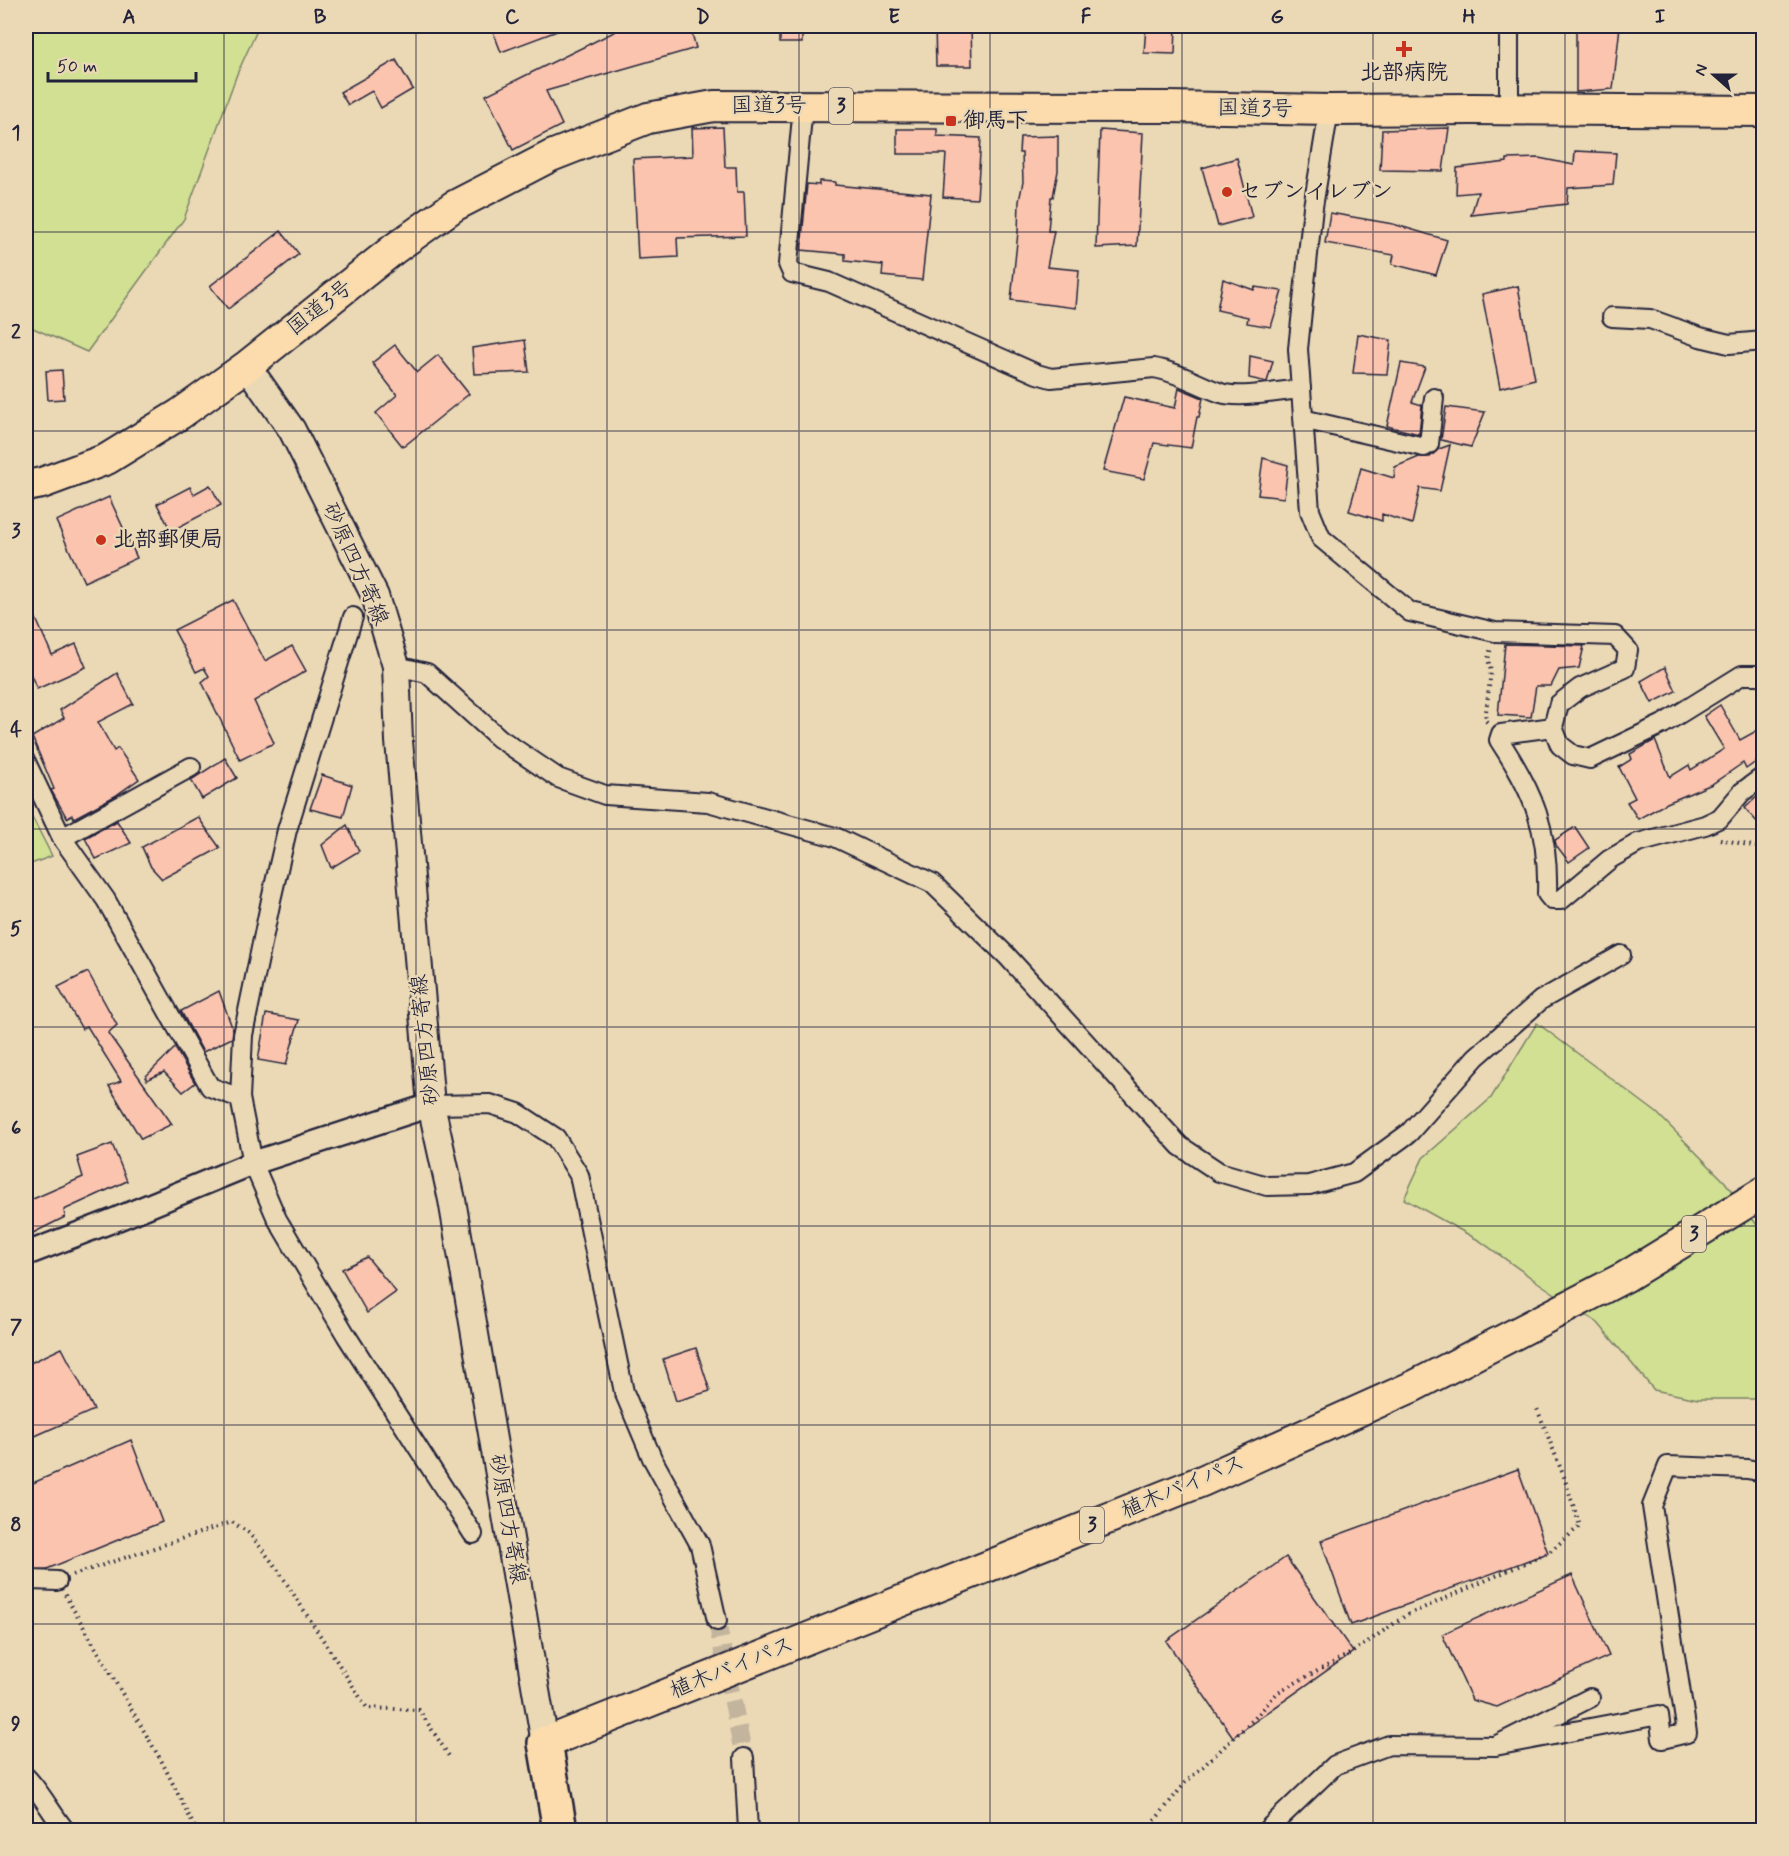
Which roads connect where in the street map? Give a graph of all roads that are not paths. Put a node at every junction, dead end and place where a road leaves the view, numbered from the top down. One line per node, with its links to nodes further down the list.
1 (1509, 26): 3 (street)
2 (804, 106): 4 (highway, 国道3号 / 3); 8 (highway, 国道3号 / 3); 9 (street)
3 (1509, 109): 4 (highway, 国道3号 / 3); 5 (highway, 国道3号 / 3)
4 (1329, 110): 9 (street)
5 (1764, 111)
6 (1612, 317): 7 (street)
7 (1764, 341)
8 (247, 366): 12 (highway, 国道3号 / 3); 14 (main road, 砂原四方寄線)
9 (1301, 389): 11 (street)
10 (1434, 398): 11 (street)
11 (1305, 422): 16 (street)
12 (26, 486)
13 (353, 617): 22 (street)
14 (396, 666): 21 (street); 23 (main road, 砂原四方寄線)
15 (1764, 677): 16 (street)
16 (1553, 727): 19 (street)
17 (26, 762): 20 (street)
18 (191, 767): 20 (street)
19 (1764, 776)
20 (62, 838): 22 (street)
21 (1621, 955)
22 (240, 1098): 24 (street)
23 (431, 1105): 24 (street); 31 (street); 33 (main road, 砂原四方寄線)
24 (253, 1162): 26 (street); 28 (street)
25 (1764, 1192): 33 (highway, 植木バイパス / 3)
26 (26, 1254)
27 (1764, 1472): 34 (street)
28 (473, 1534)
29 (57, 1581): 30 (street)
30 (26, 1582)
31 (717, 1621)
32 (1590, 1698): 34 (street)
33 (545, 1743): 38 (highway)
34 (1495, 1746): 40 (street)
35 (744, 1758): 39 (street)
36 (26, 1777): 37 (street)
37 (65, 1830)
38 (560, 1830)
39 (748, 1830)
40 (1267, 1830)

